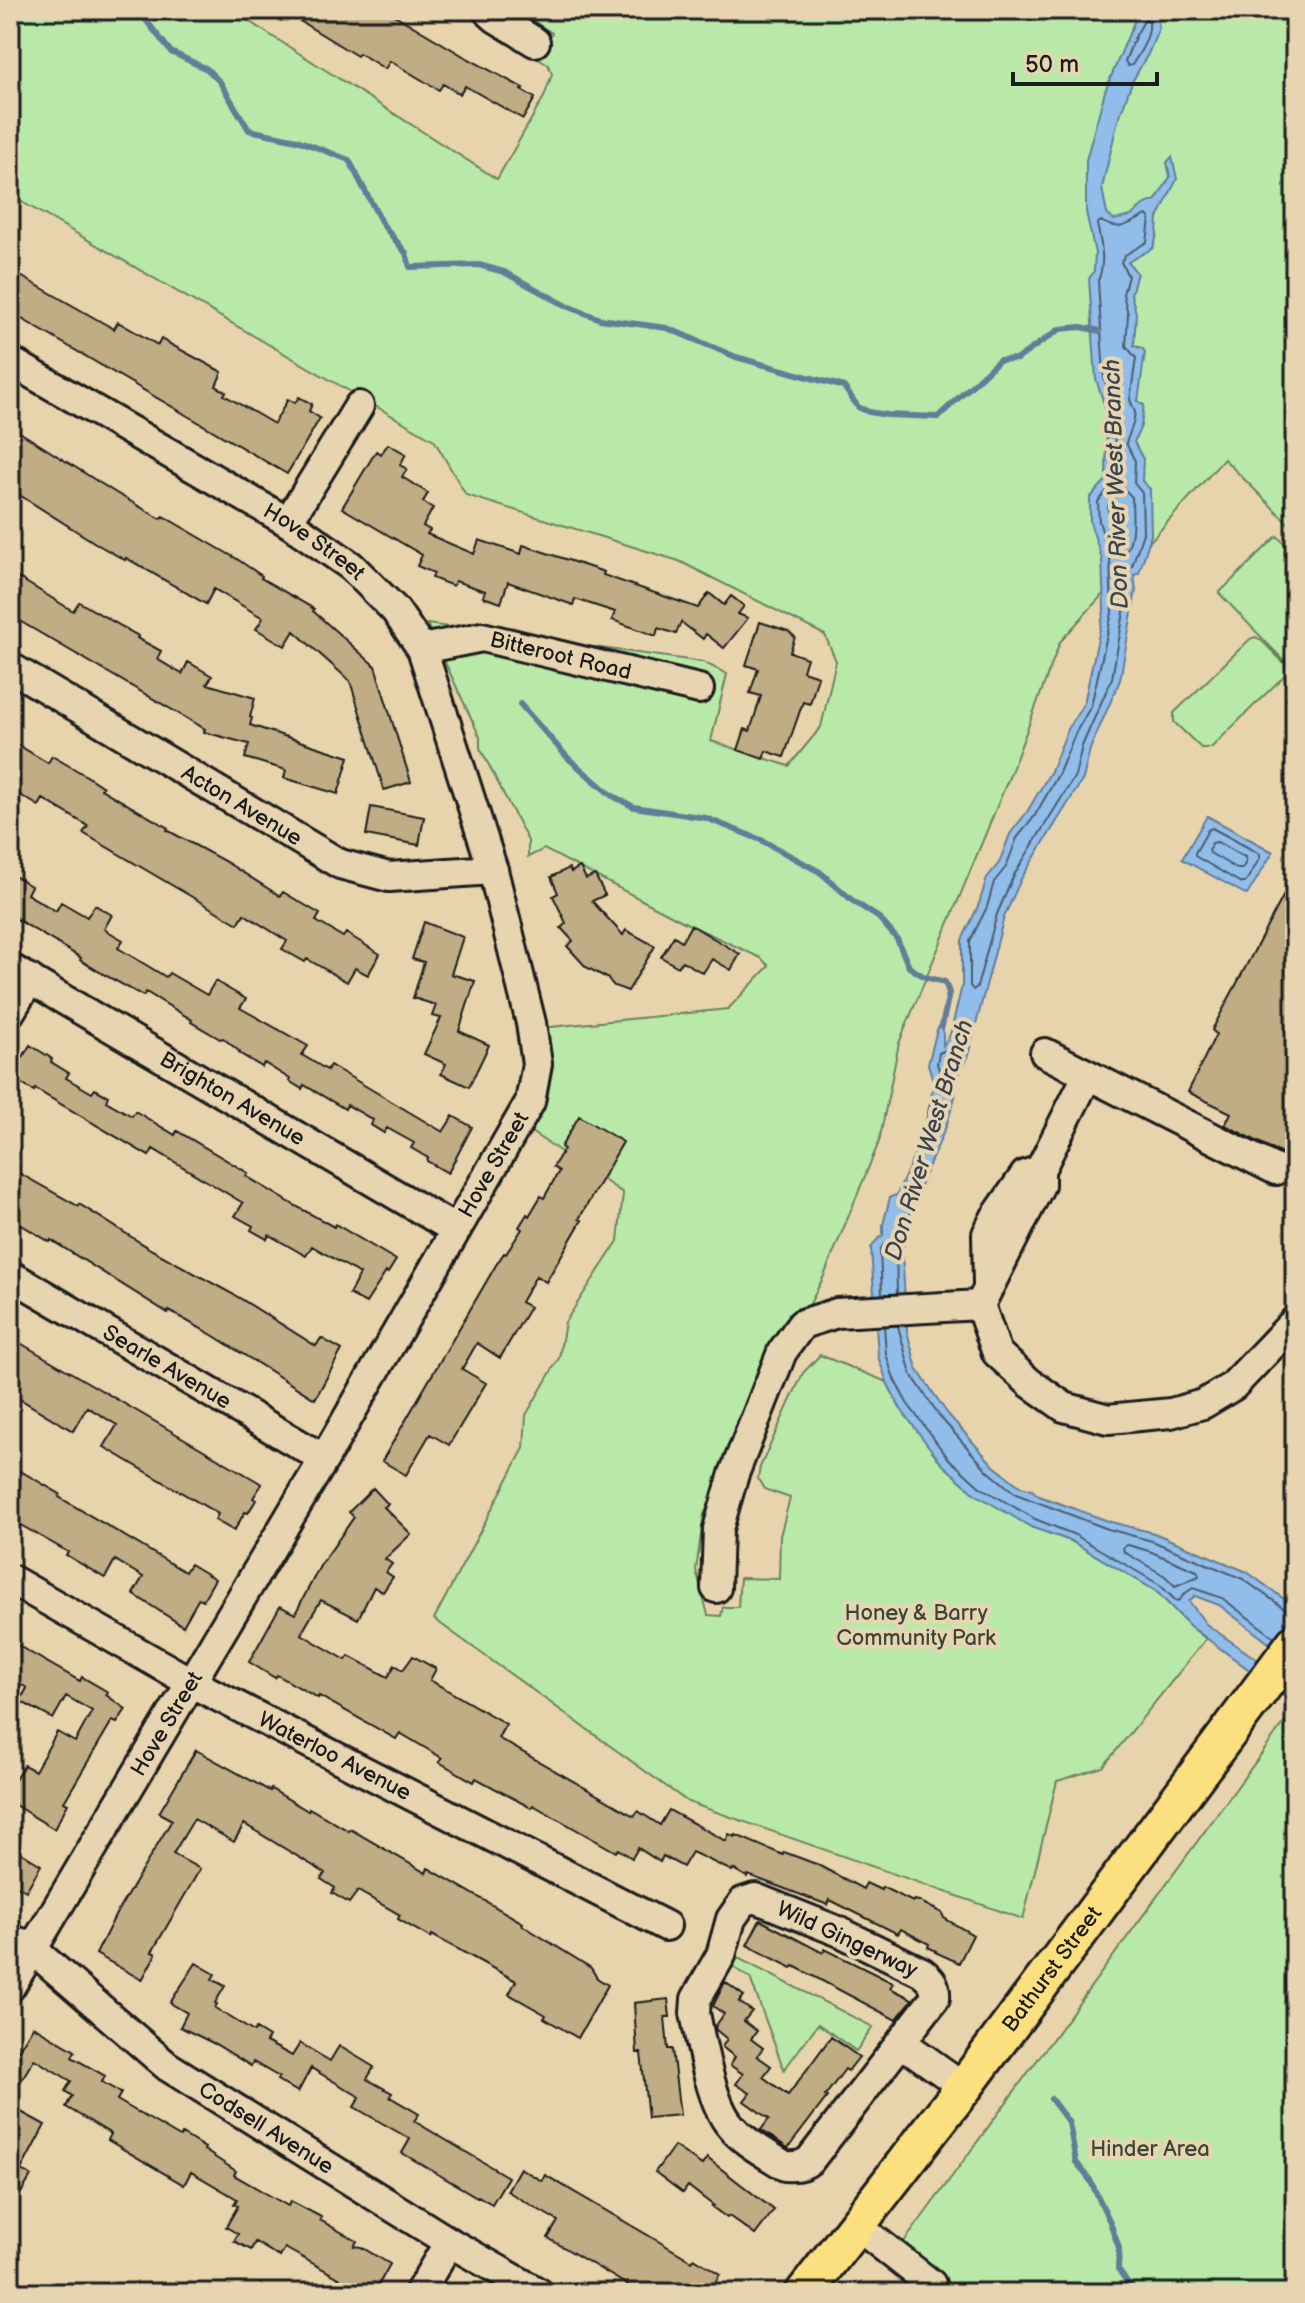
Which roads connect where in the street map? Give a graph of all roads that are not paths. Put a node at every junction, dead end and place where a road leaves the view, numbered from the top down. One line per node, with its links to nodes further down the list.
1 (487, 10): 2 (street)
2 (535, 42)
3 (10, 361): 5 (street, Hove Street)
4 (359, 406): 5 (street)
5 (288, 522): 6 (street, Hove Street)
6 (422, 649): 8 (street, Bitteroot Road); 9 (street, Hove Street)
7 (10, 667): 9 (street, Acton Avenue)
8 (699, 689)
9 (493, 870): 15 (street, Hove Street)
10 (20, 974): 11 (street); 15 (street, Brighton Avenue)
11 (10, 1012)
12 (1045, 1053): 13 (street)
13 (1087, 1076): 14 (street); 17 (street)
14 (1276, 1170)
15 (456, 1230): 19 (street, Hove Street)
16 (10, 1275): 19 (street, Searle Avenue)
17 (984, 1297): 18 (street); 21 (street)
18 (1295, 1321)
19 (324, 1459): 23 (street, Hove Street)
20 (10, 1579): 23 (street, Waterloo Avenue)
21 (716, 1588)
22 (1295, 1643): 28 (main road, Bathurst Street)
23 (192, 1683): 24 (street, Waterloo Avenue); 25 (street, Hove Street)
24 (666, 1926)
25 (21, 1944): 26 (street, Hove Street); 30 (street, Codsell Avenue)
26 (10, 1987)
27 (902, 2043): 27 (street, Wild Gingerway); 28 (street)
28 (964, 2087): 29 (main road, Bathurst Street)
29 (856, 2225): 33 (main road, Bathurst Street); 34 (street)
30 (449, 2242): 31 (street); 32 (street, Codsell Avenue)
31 (419, 2293)
32 (539, 2293)
33 (804, 2293)
34 (932, 2293)

